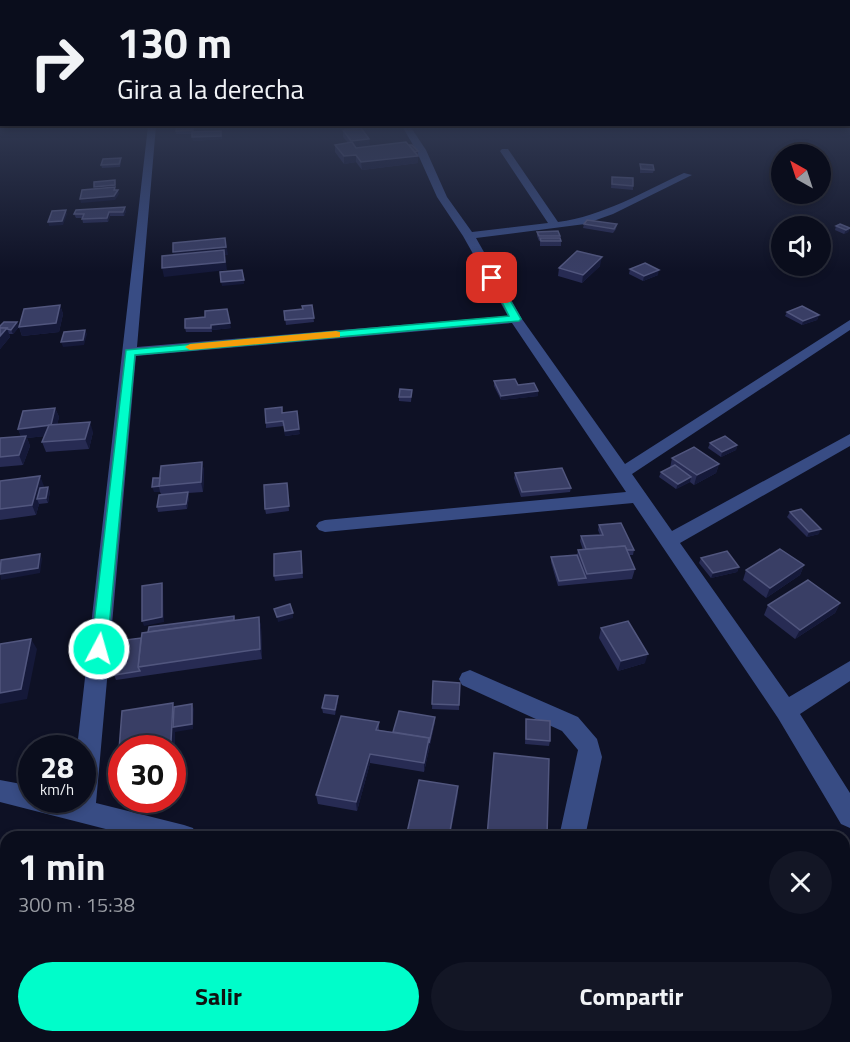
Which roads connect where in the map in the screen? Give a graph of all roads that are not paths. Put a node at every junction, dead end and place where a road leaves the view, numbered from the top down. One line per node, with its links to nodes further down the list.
1 (147, 175): 9 (street)
2 (433, 175): 6 (street)
3 (521, 175): 5 (street)
4 (687, 176): 5 (street)
5 (556, 226): 6 (street)
6 (469, 236): 7 (street)
7 (516, 319): 9 (street); 11 (street)
8 (850, 324): 11 (street)
9 (130, 352): 18 (street)
10 (850, 439): 14 (street)
11 (621, 474): 12 (street)
12 (637, 496): 13 (street); 14 (street)
13 (325, 526)
14 (670, 540): 17 (street)
15 (850, 670): 17 (street)
16 (470, 679): 24 (street)
17 (786, 711): 22 (street)
18 (91, 735)
19 (0, 791): 20 (street)
20 (18, 795)
21 (96, 812): 23 (street)
22 (850, 816)
23 (163, 831)
24 (573, 831)

